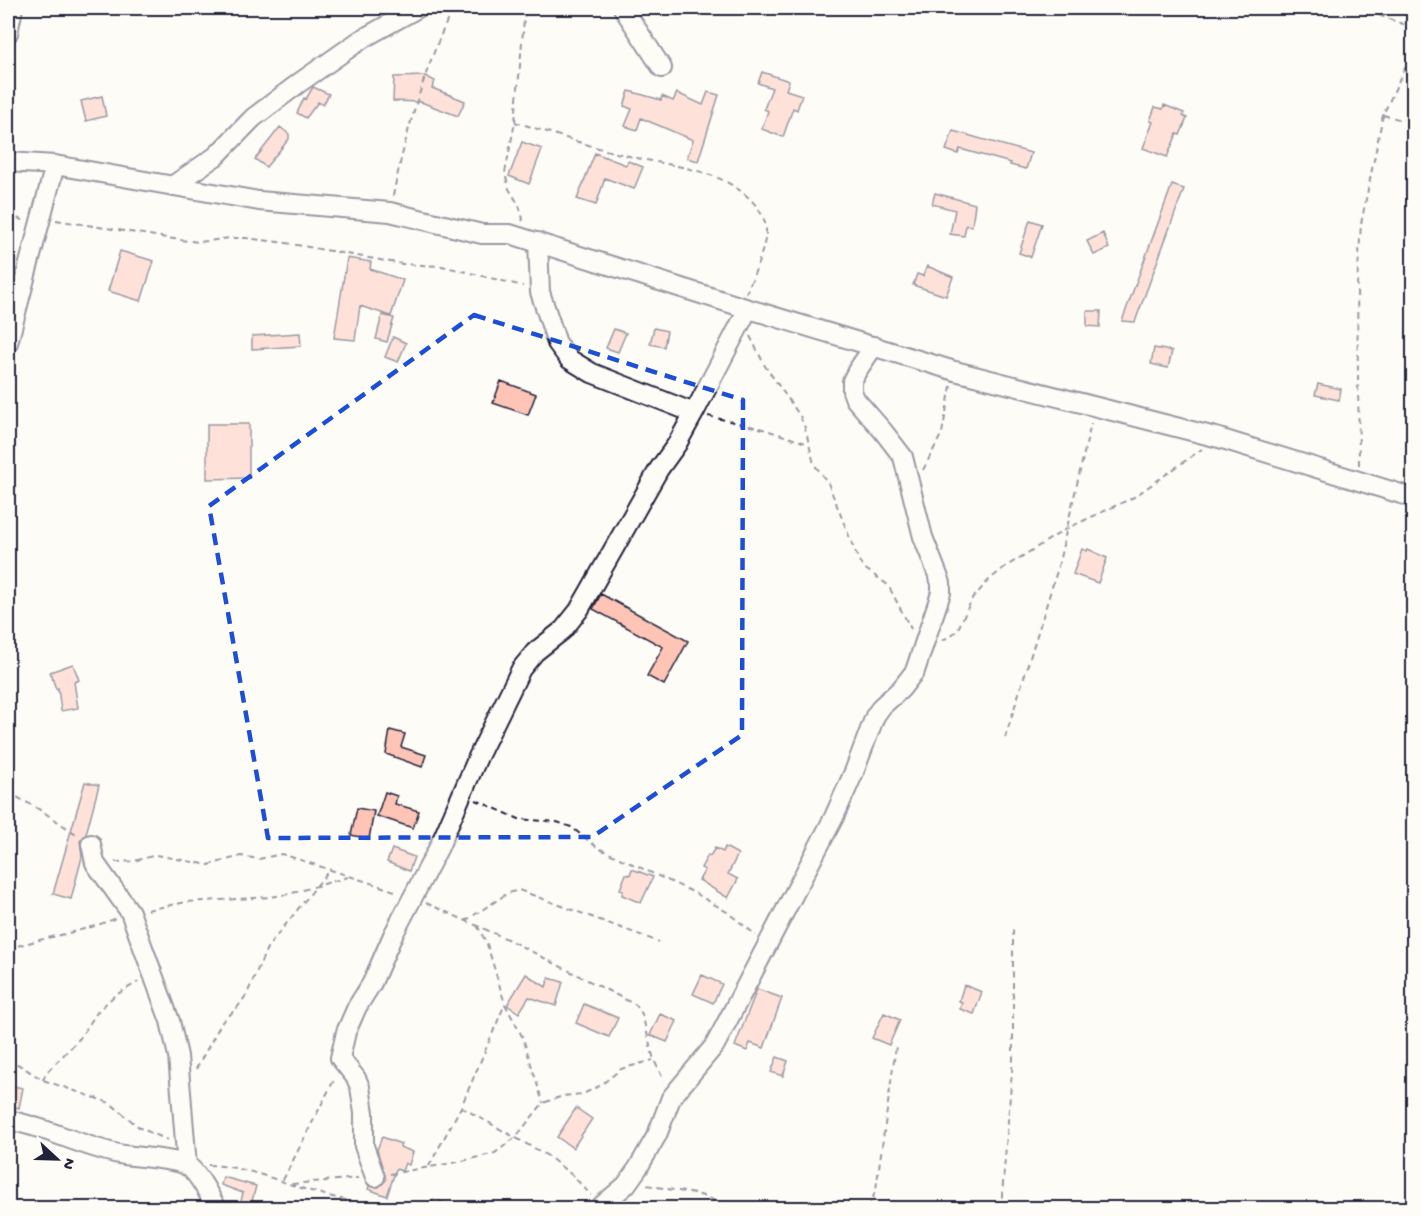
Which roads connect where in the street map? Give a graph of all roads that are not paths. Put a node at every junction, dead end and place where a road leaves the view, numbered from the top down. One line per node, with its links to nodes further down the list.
1 (13, 8): 4 (street)
2 (418, 8): 8 (street)
3 (623, 8): 5 (street)
4 (8, 33)
5 (662, 68)
6 (8, 162): 7 (street)
7 (55, 165): 8 (street); 11 (street)
8 (172, 186): 9 (street)
9 (538, 242): 10 (street); 13 (street)
10 (743, 313): 12 (street); 13 (street)
11 (8, 343)
12 (874, 346): 14 (street); 19 (street)
13 (694, 413): 18 (street)
14 (1413, 498)
15 (91, 844): 17 (street)
16 (8, 1120): 17 (street)
17 (188, 1166): 20 (street)
18 (375, 1177)
19 (600, 1208)
20 (217, 1209)

